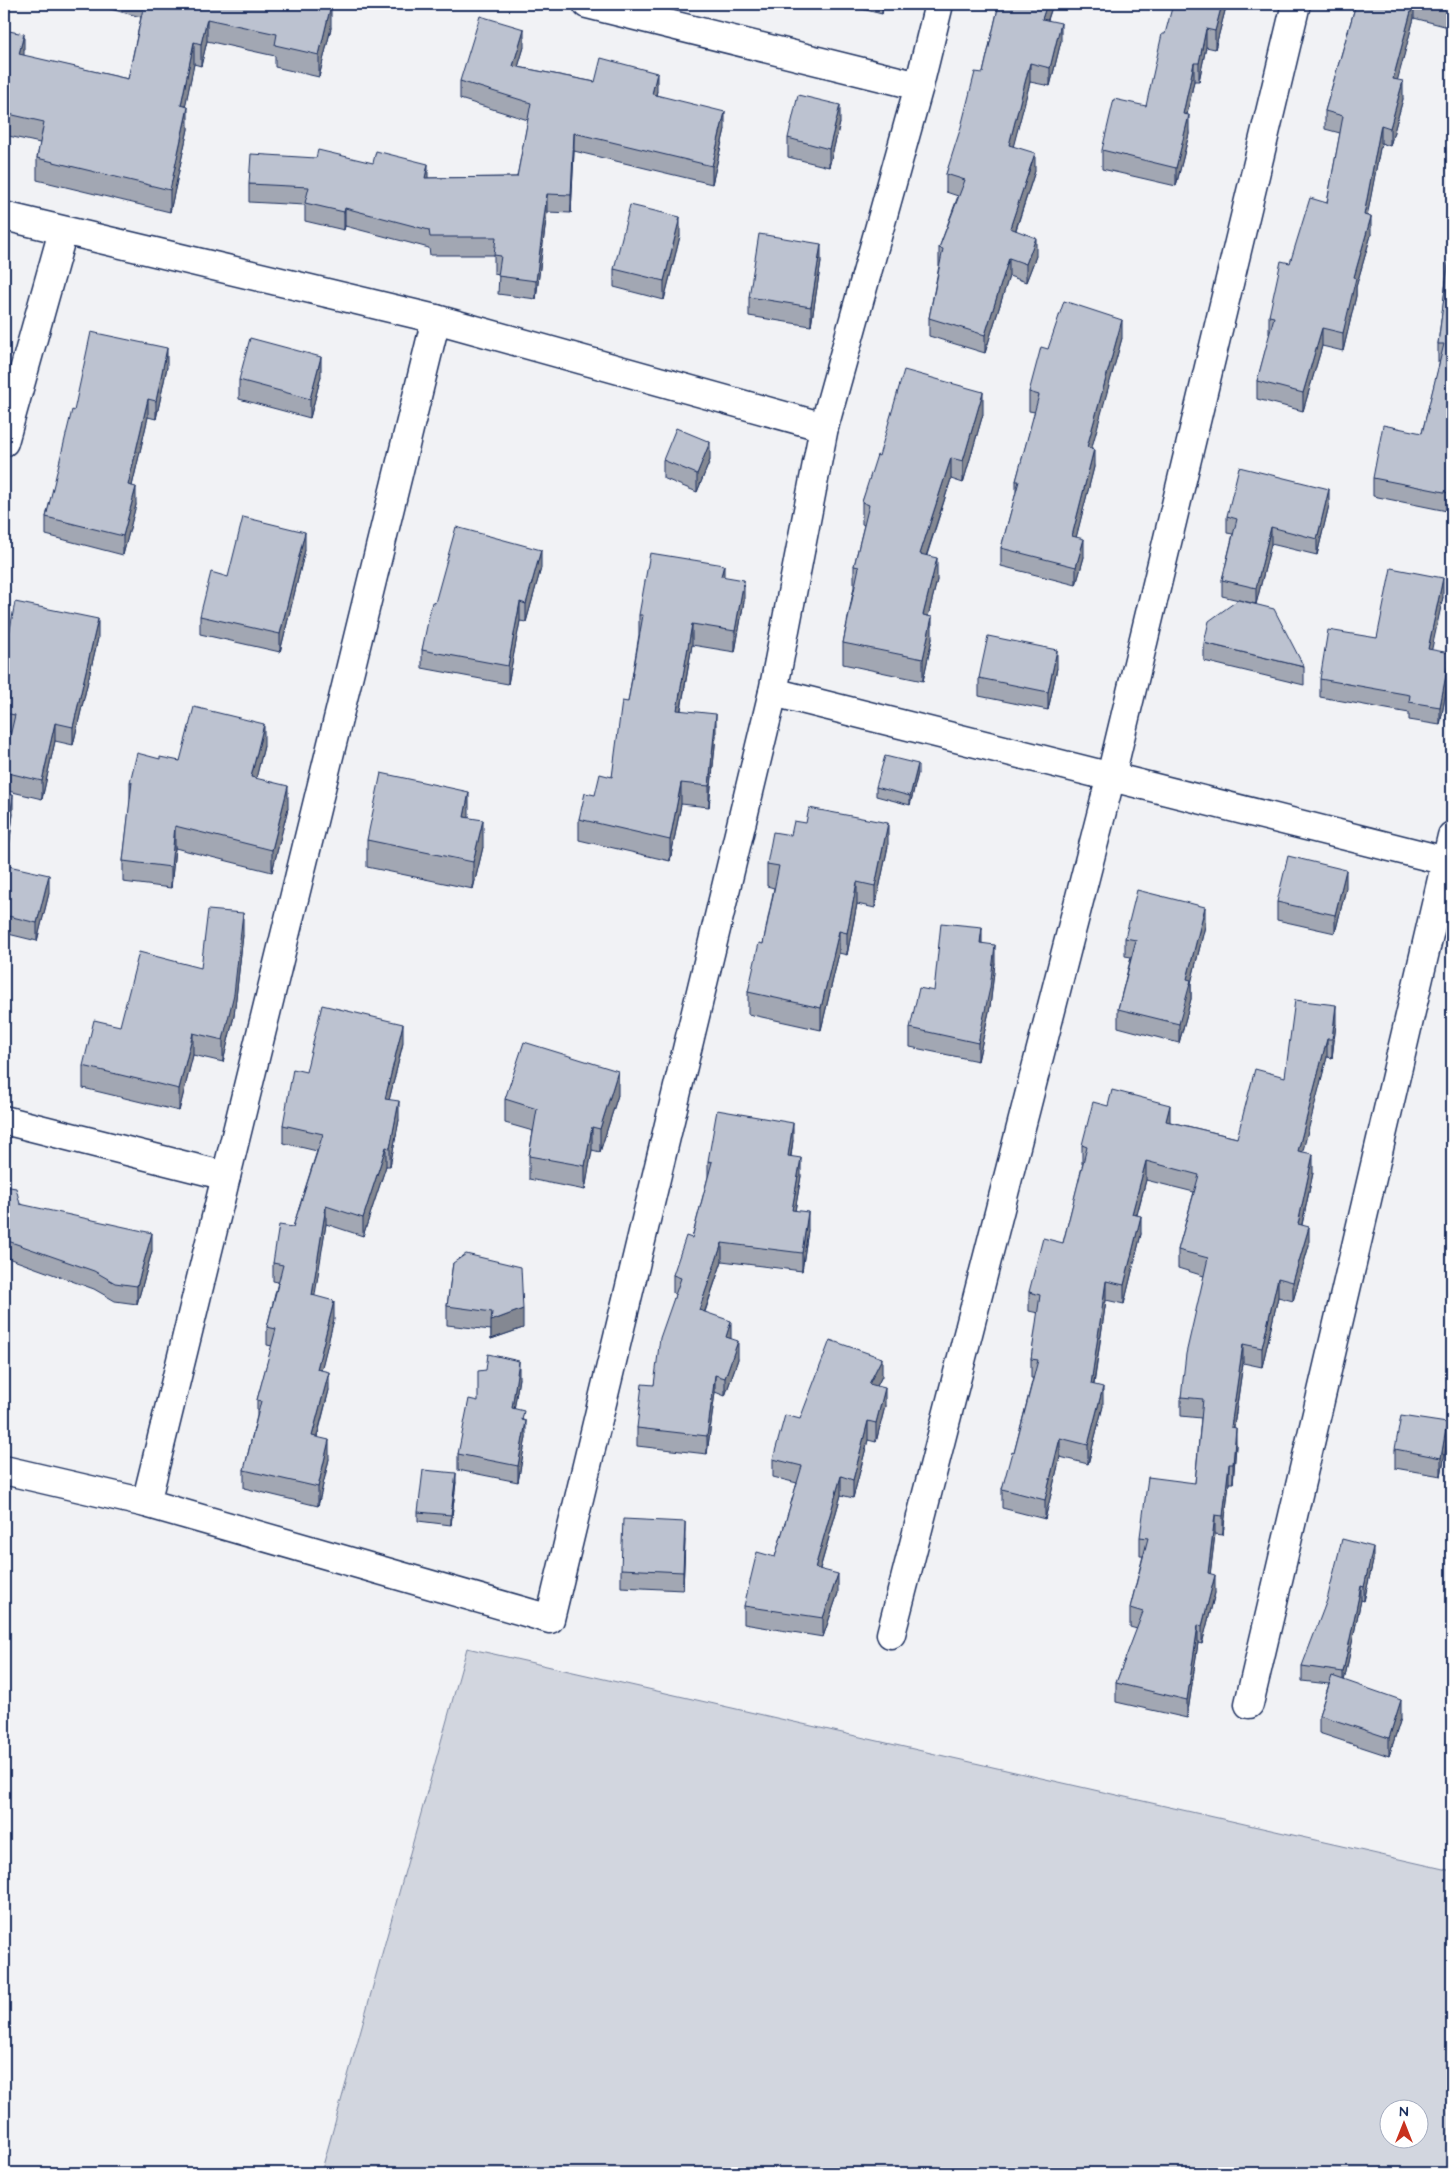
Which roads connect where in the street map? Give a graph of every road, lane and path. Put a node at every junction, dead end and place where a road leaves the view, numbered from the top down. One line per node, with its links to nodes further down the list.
1 (587, 4): 4 (street)
2 (939, 4): 4 (street)
3 (1296, 4): 11 (street)
4 (919, 86): 8 (street)
5 (4, 216): 6 (street)
6 (63, 232): 7 (street); 9 (street)
7 (436, 319): 8 (street); 14 (street)
8 (824, 427): 10 (street)
9 (4, 442)
10 (773, 692): 11 (street); 16 (street)
11 (1110, 776): 12 (street); 17 (street)
12 (1449, 848): 18 (street)
13 (4, 1120): 14 (street)
14 (226, 1176): 16 (street)
15 (4, 1470): 16 (street)
16 (146, 1503)
17 (891, 1634)
18 (1249, 1704)

